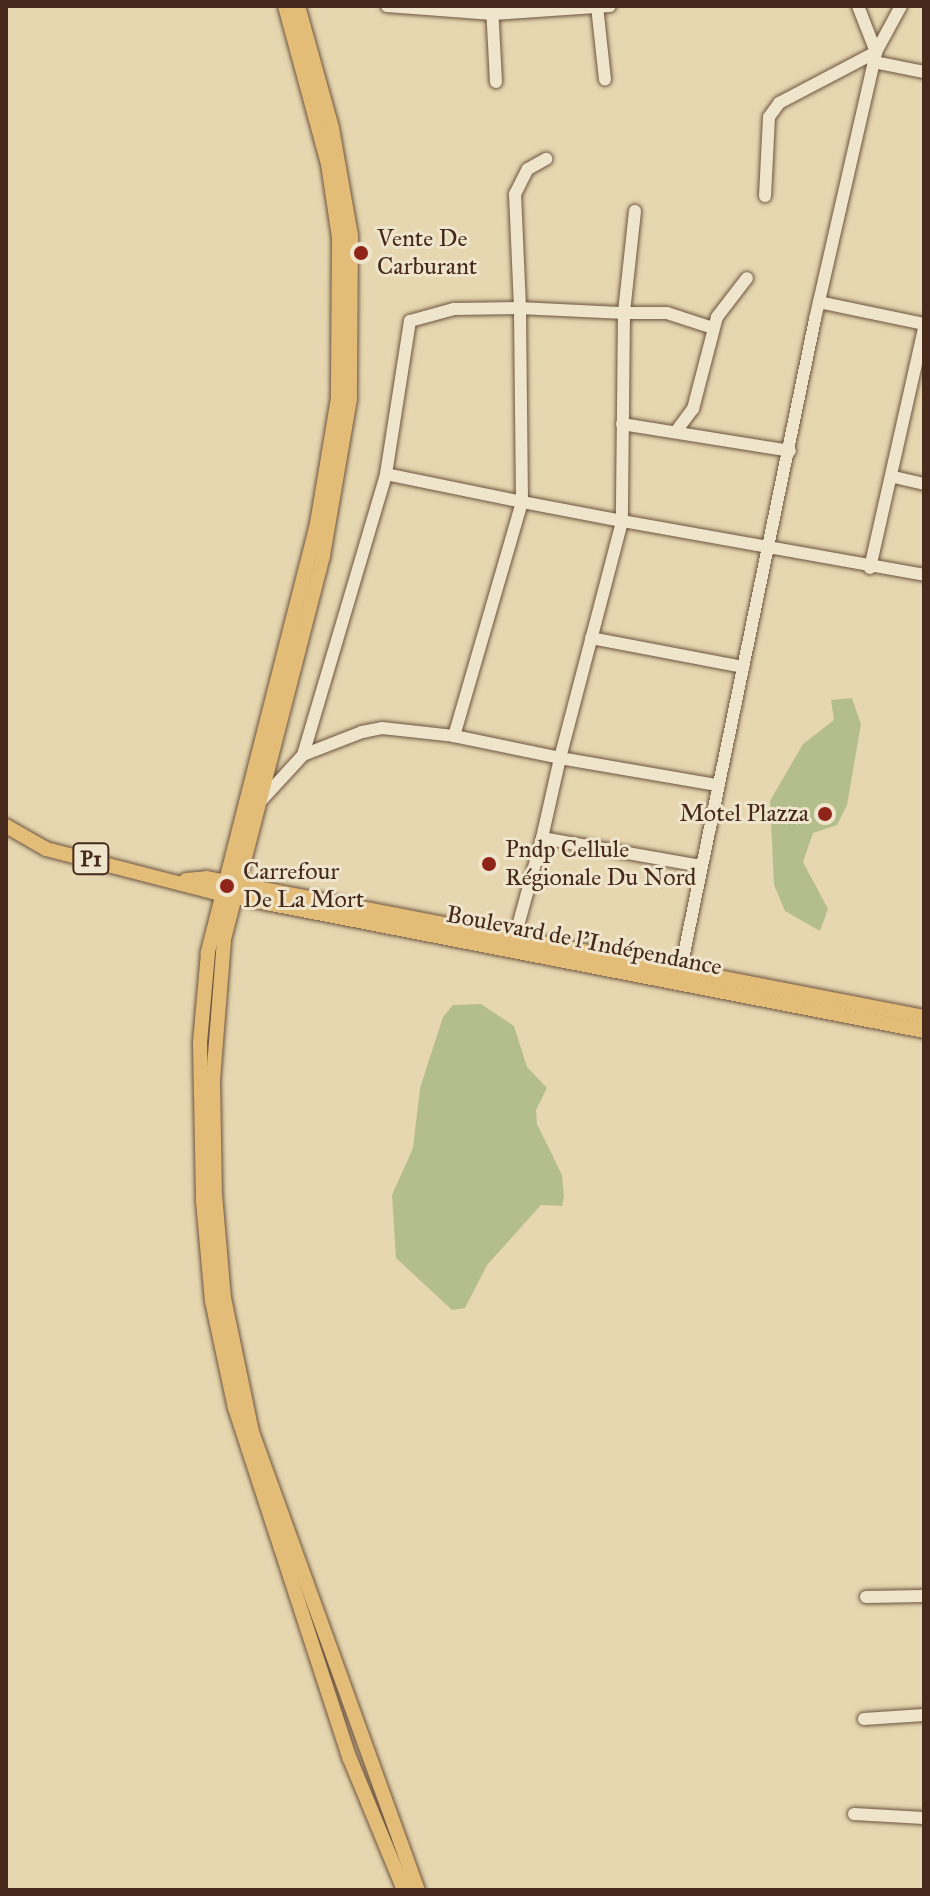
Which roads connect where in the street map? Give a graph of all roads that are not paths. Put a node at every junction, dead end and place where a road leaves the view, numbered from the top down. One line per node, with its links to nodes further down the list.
1 (285, 6): 43 (main road)
2 (298, 6): 39 (main road)
3 (387, 6): 7 (street)
4 (858, 6): 8 (street)
5 (901, 6): 8 (street)
6 (601, 7): 7 (street); 10 (street)
7 (492, 10): 11 (street)
8 (875, 57): 9 (street); 13 (street); 16 (street)
9 (924, 72)
10 (605, 80)
11 (496, 82)
12 (546, 159): 17 (street)
13 (765, 196)
14 (635, 211): 18 (street)
15 (747, 278): 20 (street)
16 (819, 302): 19 (street); 24 (street)
17 (520, 308): 18 (street); 25 (street); 28 (street)
18 (624, 313): 20 (street); 22 (street)
19 (924, 326): 21 (street)
20 (713, 328): 23 (street)
21 (920, 376): 26 (street)
22 (622, 424): 23 (street); 29 (street)
23 (677, 430): 24 (street)
24 (790, 451): 30 (street)
25 (386, 474): 28 (street); 36 (street)
26 (894, 477): 27 (street); 31 (street)
27 (924, 484)
28 (522, 502): 29 (street); 35 (street)
29 (622, 521): 30 (street); 33 (street)
30 (769, 547): 31 (street); 34 (street)
31 (870, 568): 32 (street)
32 (924, 575)
33 (591, 638): 34 (street); 37 (street)
34 (743, 667): 38 (street)
35 (454, 736): 36 (street); 37 (street)
36 (303, 755): 39 (street)
37 (560, 758): 38 (street); 41 (street)
38 (716, 785): 42 (street)
39 (258, 805): 44 (main road)
40 (6, 826): 43 (main road, P1)
41 (542, 838): 42 (street); 47 (street)
42 (701, 866): 48 (street)
43 (221, 887): 44 (main road); 57 (main road)
44 (236, 890): 45 (main road, Boulevard de l'Indépendance); 46 (main road); 47 (main road, Boulevard de l'Indépendance)
45 (258, 900): 46 (main road); 50 (main road, Boulevard de l'Indépendance)
46 (230, 917): 58 (main road)
47 (515, 937): 48 (main road, Boulevard de l'Indépendance)
48 (681, 968): 49 (main road, Boulevard de l'Indépendance)
49 (924, 1017)
50 (924, 1031)
51 (924, 1596): 52 (street)
52 (866, 1597)
53 (924, 1715): 54 (street)
54 (864, 1719)
55 (854, 1814): 56 (street)
56 (924, 1818)
57 (404, 1890)
58 (418, 1890)

